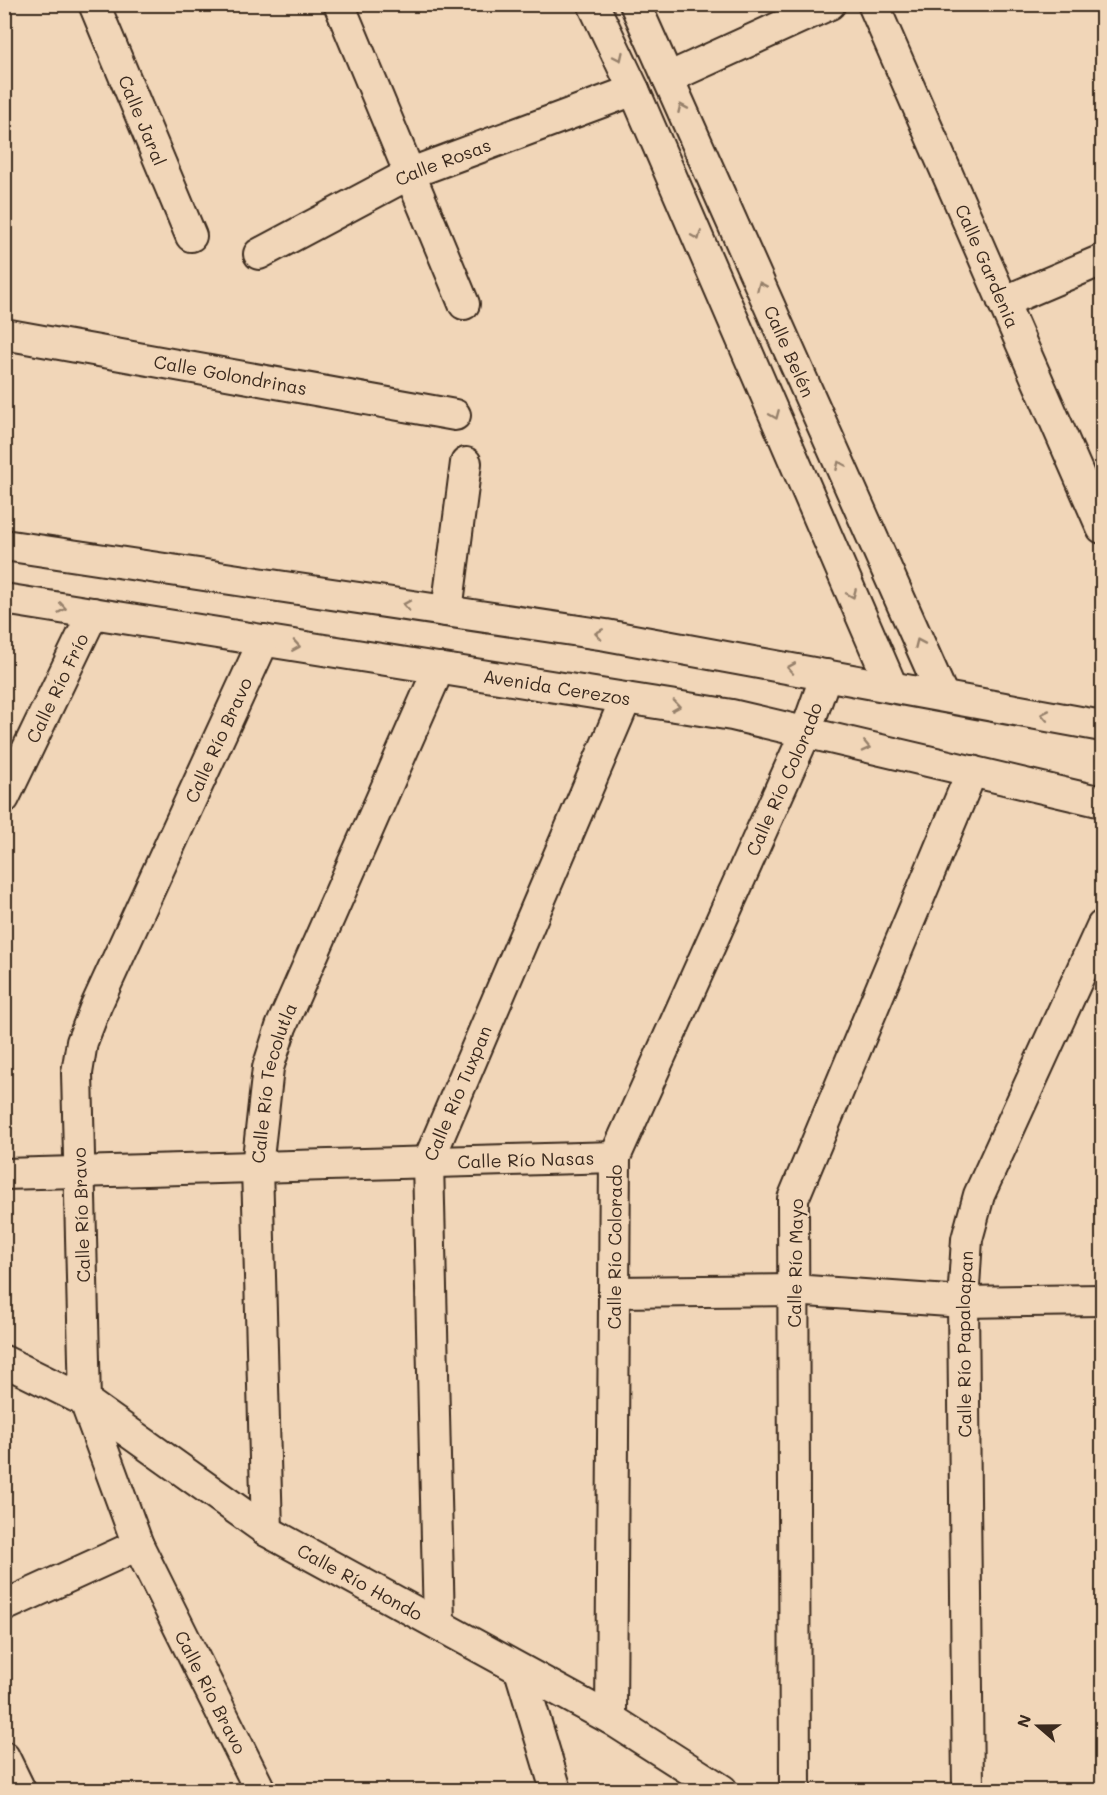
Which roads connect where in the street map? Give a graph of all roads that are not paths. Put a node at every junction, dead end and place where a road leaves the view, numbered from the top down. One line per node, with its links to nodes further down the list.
1 (94, 4): 10 (street, Calle Jaral)
2 (339, 4): 9 (street)
3 (593, 4): 8 (street, one-way to 8)
4 (635, 4): 7 (street, Calle Belén)
5 (830, 4): 7 (street)
6 (873, 4): 13 (street, Calle Gardenia)
7 (668, 78): 27 (street, Calle Belén, one-way to 7)
8 (634, 90): 9 (street, Calle Rosas); 26 (street, one-way to 26)
9 (411, 173): 11 (street, Calle Rosas); 14 (street)
10 (191, 236)
11 (259, 254)
12 (1102, 260): 13 (street)
13 (1002, 302): 18 (street, Calle Gardenia)
14 (464, 304)
15 (4, 334): 16 (street, Calle Golondrinas)
16 (455, 415)
17 (466, 463): 21 (street)
18 (1102, 528)
19 (4, 545): 21 (street, one-way to 19)
20 (4, 599): 22 (street, Avenida Cerezos, one-way to 22)
21 (447, 611): 25 (street, one-way to 21)
22 (93, 613): 23 (street, Avenida Cerezos); 32 (street, Calle Río Frío)
23 (264, 640): 24 (street, Avenida Cerezos, one-way to 24); 38 (street, Calle Río Bravo)
24 (439, 668): 28 (street, Avenida Cerezos); 37 (street, Calle Río Tecolutla)
25 (826, 675): 26 (street); 30 (street, Calle Río Colorado)
26 (892, 687): 27 (street)
27 (943, 696): 29 (street, one-way to 27)
28 (626, 698): 30 (street, Avenida Cerezos, one-way to 30); 36 (street, Calle Río Tuxpan)
29 (1102, 726)
30 (805, 734): 31 (street, Avenida Cerezos, one-way to 31); 35 (street, Calle Río Colorado)
31 (972, 771): 33 (street, Avenida Cerezos); 40 (street, Calle Río Mayo)
32 (4, 798)
33 (1102, 802)
34 (1102, 926): 43 (street, Calle Río Papaloapan)
35 (615, 1157): 36 (street, Calle Río Nasas); 41 (street, Calle Río Colorado)
36 (428, 1162): 37 (street, Calle Río Nasas); 49 (street, Calle Río Tuxpan)
37 (257, 1167): 38 (street, Calle Río Nasas); 46 (street, Calle Río Tecolutla)
38 (79, 1173): 39 (street, Calle Río Nasas); 45 (street, Calle Río Bravo)
39 (4, 1174)
40 (793, 1290): 41 (street); 43 (street); 57 (street, Calle Río Mayo)
41 (614, 1292): 51 (street, Calle Río Colorado)
42 (1102, 1300): 43 (street)
43 (963, 1302): 58 (street, Calle Río Papaloapan)
44 (4, 1361): 45 (street, Calle Río Hondo)
45 (86, 1401): 46 (street, Calle Río Hondo); 47 (street, Calle Río Bravo)
46 (267, 1531): 49 (street, Calle Río Hondo)
47 (138, 1545): 48 (street); 54 (street, Calle Río Bravo)
48 (4, 1606)
49 (439, 1624): 50 (street, Calle Río Hondo)
50 (520, 1670): 51 (street, Calle Río Hondo); 55 (street)
51 (611, 1719): 56 (street, Calle Río Hondo)
52 (4, 1757): 53 (street)
53 (20, 1791)
54 (261, 1791)
55 (555, 1791)
56 (722, 1791)
57 (795, 1791)
58 (968, 1791)

